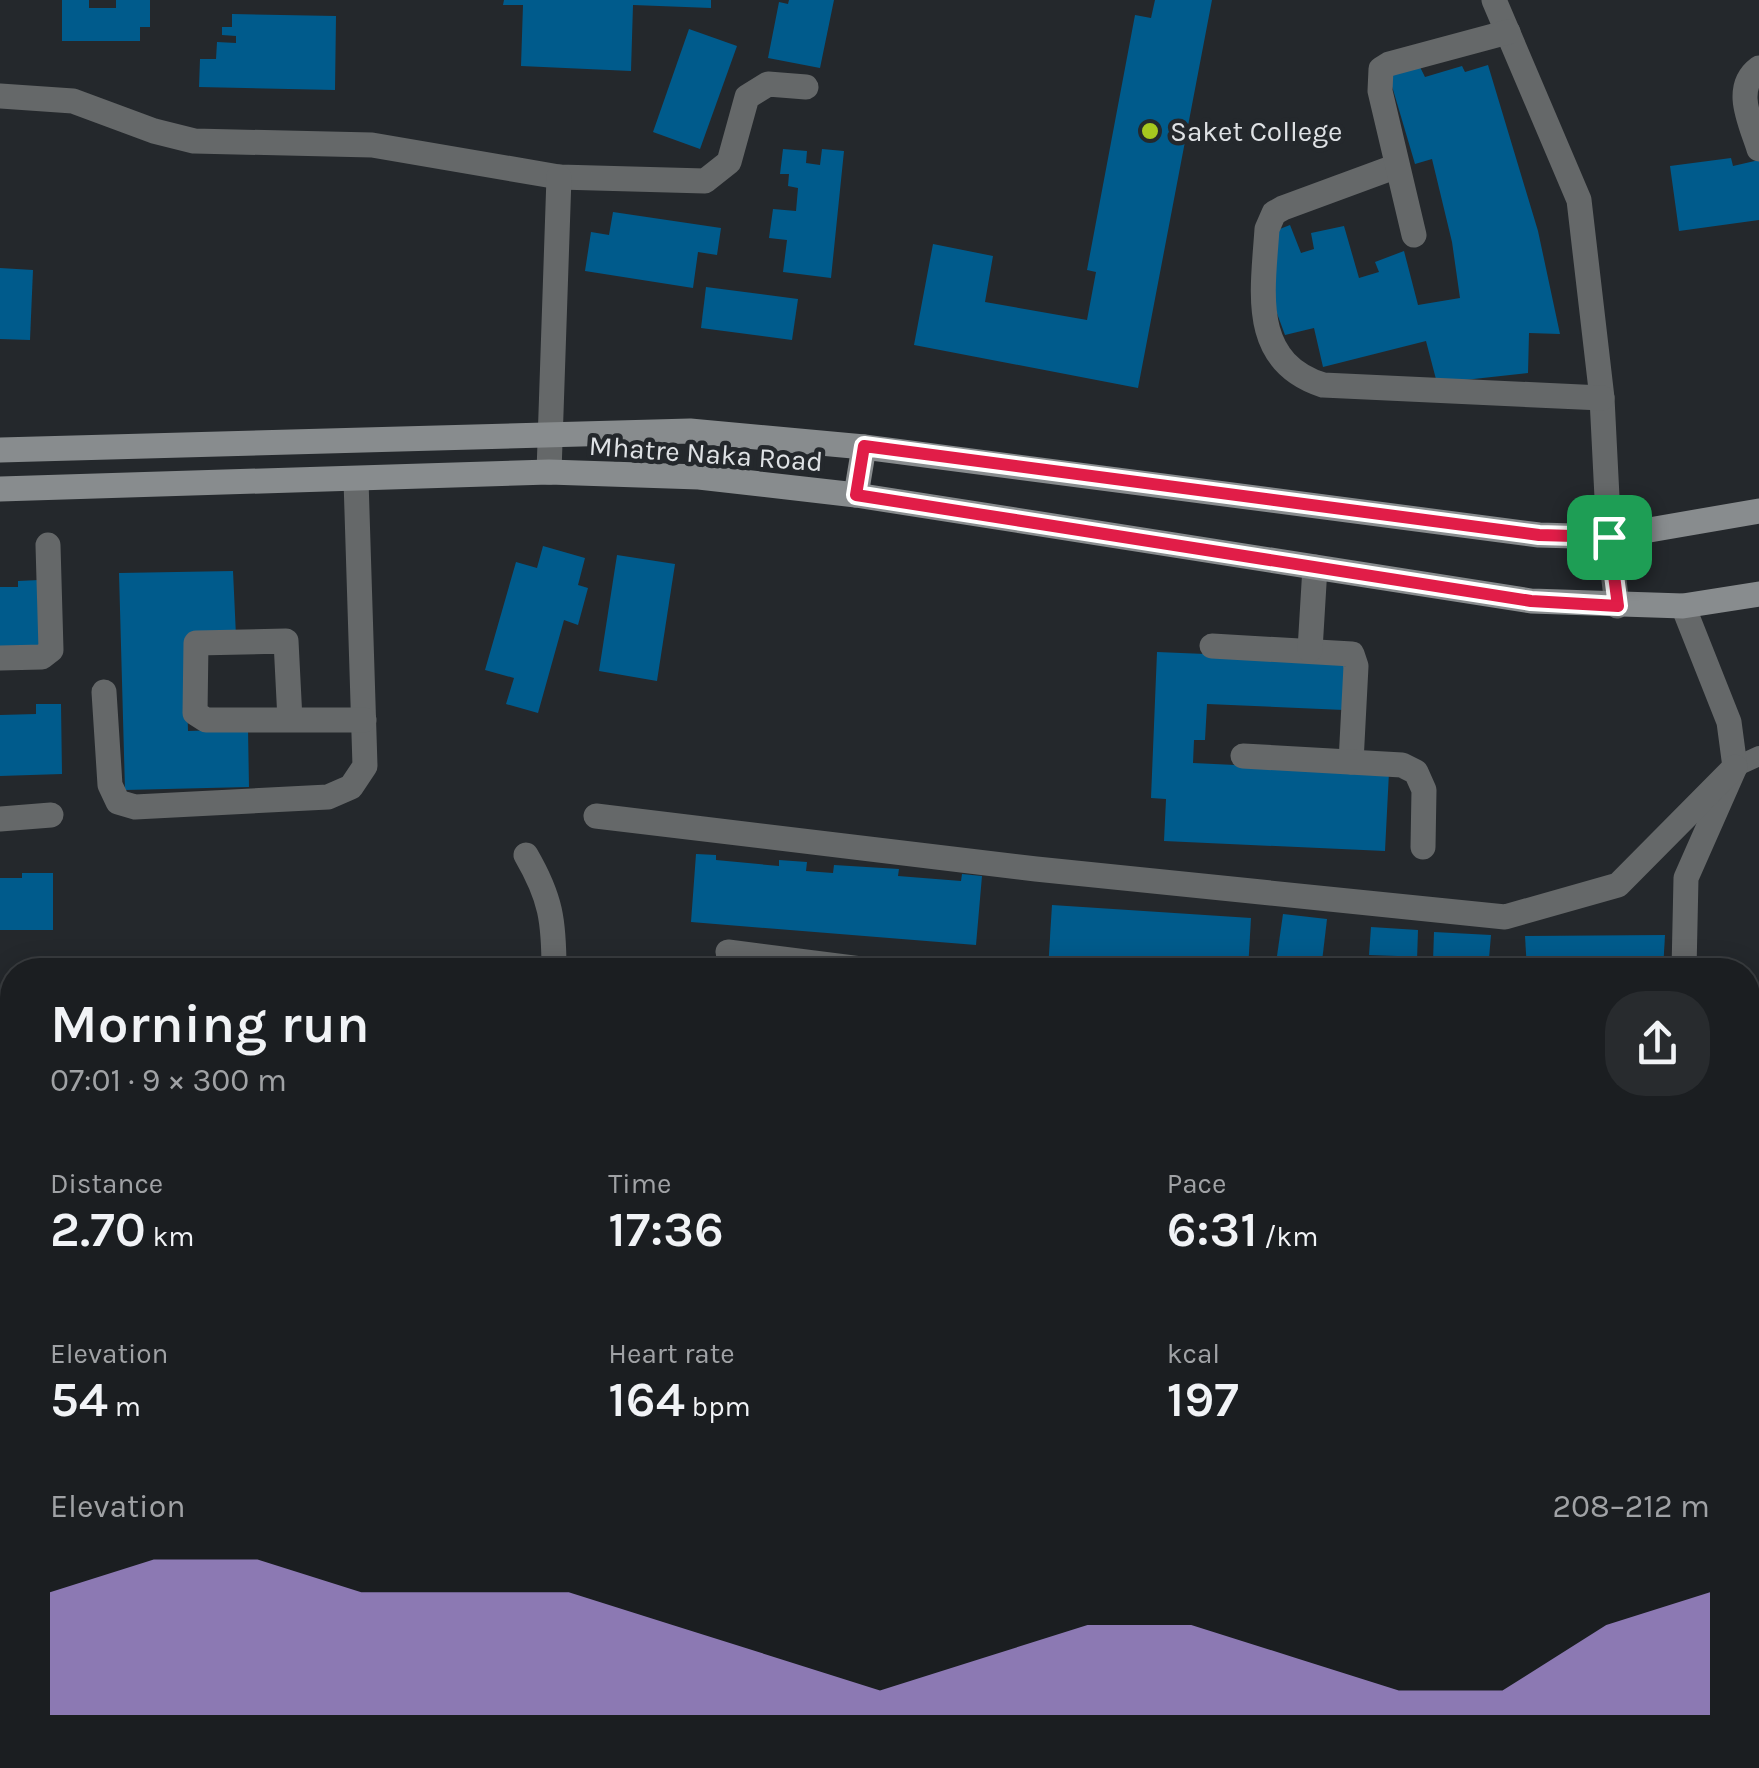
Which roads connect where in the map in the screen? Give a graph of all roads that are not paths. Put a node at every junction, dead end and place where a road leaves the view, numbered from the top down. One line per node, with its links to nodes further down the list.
1 (1494, 0): 2 (street)
2 (1508, 32): 7 (street); 10 (street)
3 (1759, 68): 6 (street)
4 (806, 86): 8 (street)
5 (0, 96): 8 (street)
6 (1759, 149)
7 (1398, 166): 9 (street); 10 (street)
8 (559, 177): 11 (street)
9 (1414, 234)
10 (1602, 398): 19 (street)
11 (552, 437): 12 (street, Mhatre Naka Road); 13 (street, Mhatre Naka Road); 14 (street)
12 (864, 446): 17 (street); 19 (street, Mhatre Naka Road)
13 (0, 450)
14 (549, 472): 15 (street, Mhatre Naka Road); 17 (street, Mhatre Naka Road)
15 (356, 480): 16 (street, Mhatre Naka Road); 30 (street)
16 (0, 489)
17 (856, 495): 21 (street, Mhatre Naka Road)
18 (1759, 511): 19 (street, Mhatre Naka Road)
19 (1609, 537): 23 (street)
20 (48, 545): 27 (street)
21 (1315, 567): 23 (street, Mhatre Naka Road); 26 (street)
22 (1759, 594): 24 (street, Mhatre Naka Road)
23 (1618, 606): 24 (street, Mhatre Naka Road)
24 (1683, 606): 34 (street)
25 (1212, 646): 26 (street)
26 (1310, 650): 33 (street)
27 (0, 658)
28 (104, 692): 30 (street)
29 (290, 720): 29 (street); 30 (street)
30 (364, 720)
31 (1244, 756): 33 (street)
32 (1759, 756): 34 (lane)
33 (1350, 762): 38 (street)
34 (1735, 767): 36 (street); 43 (street)
35 (51, 815): 37 (street)
36 (596, 816)
37 (0, 820)
38 (1423, 847)
39 (526, 855): 41 (street)
40 (728, 952): 42 (street)
41 (554, 958)
42 (775, 958)
43 (1684, 958)

